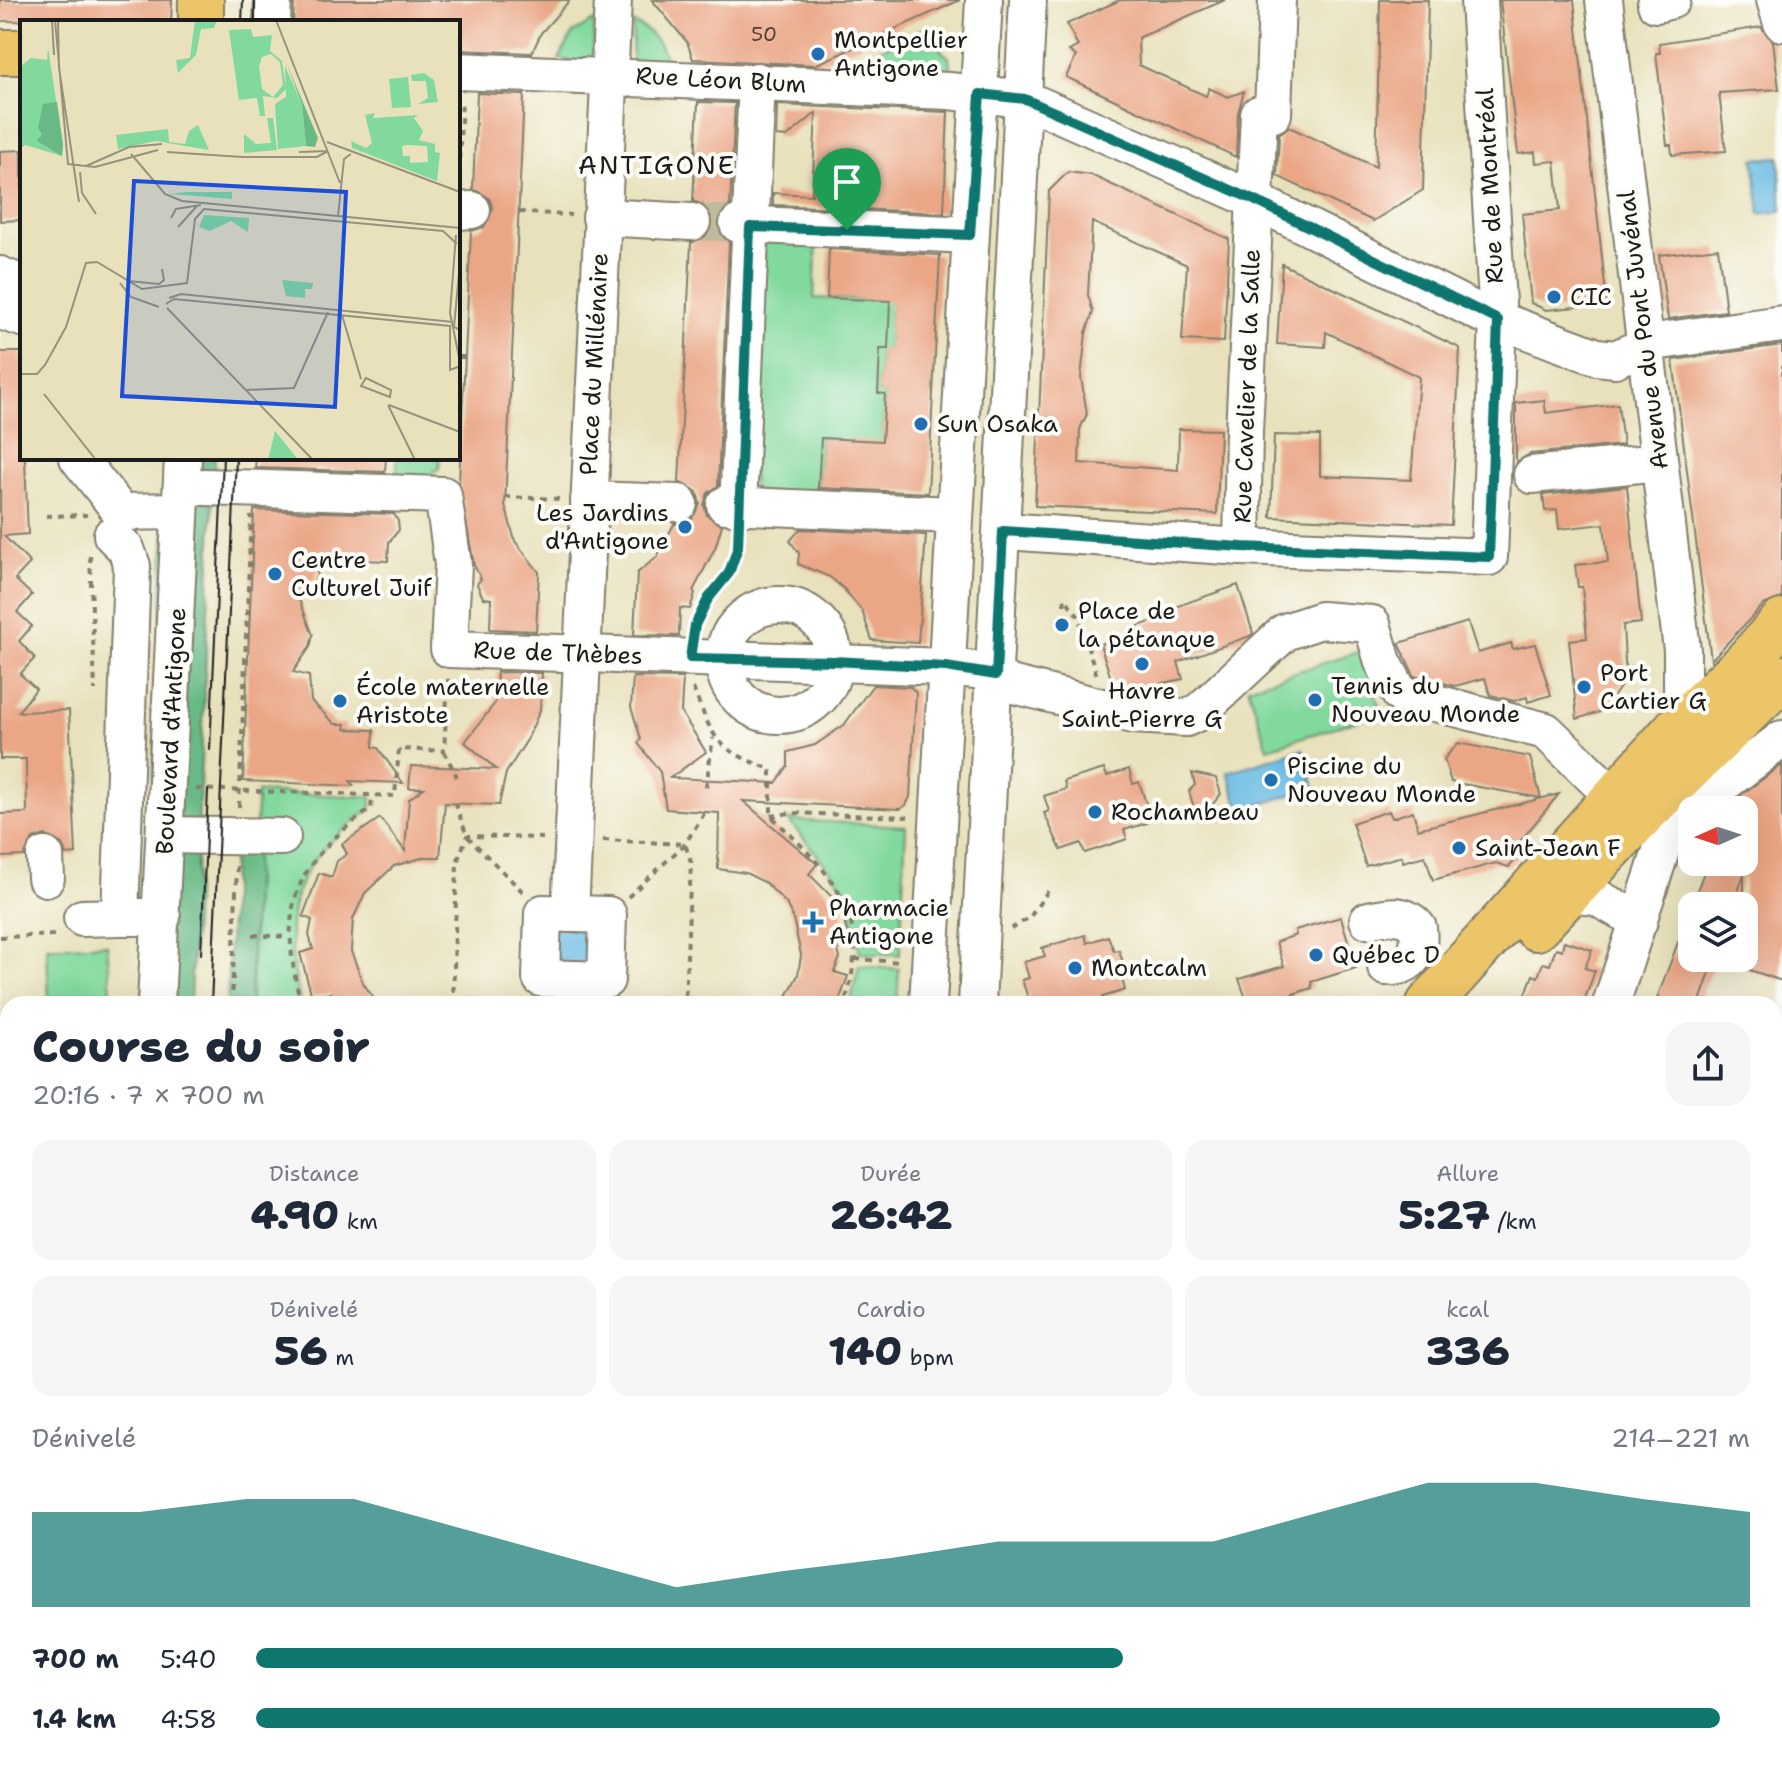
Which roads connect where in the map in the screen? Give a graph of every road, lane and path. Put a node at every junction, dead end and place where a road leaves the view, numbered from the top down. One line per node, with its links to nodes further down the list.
1 (273, 0): 9 (street)
2 (613, 0): 11 (street, Place du Millénaire)
3 (984, 0): 14 (street)
4 (1028, 0): 15 (street)
5 (1277, 0): 16 (street, Rue Cavelier de la Salle)
6 (1479, 0): 27 (street, Rue de Montréal)
7 (1604, 0): 29 (street, Avenue du Pont Juvénal)
8 (1775, 0): 10 (street)
9 (272, 20)
10 (1782, 23)
11 (608, 75): 12 (street, Rue Léon Blum); 13 (street, Rue Léon Blum); 19 (street, Place du Millénaire)
12 (460, 80): 17 (path)
13 (757, 81): 14 (street, Rue Léon Blum); 21 (street)
14 (980, 94): 15 (street, Rue Léon Blum); 22 (street)
15 (1025, 99): 16 (street, Rue Léon Blum); 33 (street)
16 (1254, 200): 27 (street, Rue Léon Blum); 49 (street, Rue Cavelier de la Salle)
17 (463, 201)
18 (519, 212): 19 (path)
19 (601, 217): 20 (street); 41 (street, Place du Millénaire)
20 (692, 222)
21 (744, 225): 22 (street); 43 (street)
22 (970, 235): 32 (street)
23 (0, 275): 24 (street)
24 (20, 283)
25 (0, 311): 26 (street)
26 (20, 317)
27 (1498, 320): 29 (street, Rue Léon Blum); 49 (street, Rue de Montréal)
28 (1782, 324): 29 (street, Rue Léon Blum)
29 (1644, 344): 36 (street, Avenue du Pont Juvénal)
30 (460, 357): 31 (path)
31 (465, 357)
32 (964, 373): 33 (street); 44 (street)
33 (1011, 374): 47 (street)
34 (80, 460): 40 (street, Rue de Thèbes)
35 (183, 460): 40 (street, Boulevard d'Antigone)
36 (1659, 462): 37 (street); 56 (street, Avenue du Pont Juvénal)
37 (1532, 475)
38 (252, 489): 40 (street, Rue de Thèbes); 52 (street, Rue de Thèbes); 70 (path)
39 (505, 497): 41 (path)
40 (192, 499): 77 (street, Boulevard d'Antigone)
41 (589, 500): 42 (street); 53 (street, Place du Millénaire)
42 (679, 503)
43 (731, 506): 44 (street); 54 (path)
44 (954, 515): 57 (street)
45 (46, 516): 46 (path)
46 (79, 516)
47 (1003, 531): 49 (street, Rue de Montréal); 58 (street)
48 (112, 535): 86 (street)
49 (1242, 547)
50 (1064, 605): 61 (path)
51 (1782, 622): 60 (main road)
52 (449, 649): 53 (street, Rue de Thèbes); 65 (path)
53 (582, 654): 54 (street, Rue de Thèbes); 84 (street, Place du Millénaire)
54 (707, 658): 55 (street, Rue de Thèbes); 55 (street); 55 (street); 63 (path)
55 (834, 661): 57 (street, Rue de Thèbes)
56 (1683, 661): 60 (street); 62 (street, Avenue du Pont Juvénal)
57 (946, 667): 58 (street, Rue de Thèbes); 76 (street)
58 (996, 675): 61 (street, Rue de Thèbes); 95 (street)
59 (1776, 684): 60 (street); 69 (main road)
60 (1718, 688): 62 (main road)
61 (1105, 706): 71 (street, Rue de Thèbes)
62 (1682, 722): 69 (street, Avenue du Pont Juvénal); 71 (main road)
63 (713, 738): 67 (path); 75 (path)
64 (1782, 739): 69 (street)
65 (444, 751): 66 (path); 72 (path)
66 (457, 777)
67 (706, 787)
68 (190, 789): 70 (path)
69 (1679, 790): 83 (main road); 90 (street, Avenue du Pont Juvénal)
70 (239, 791): 72 (path); 78 (path)
71 (1613, 796): 108 (main road)
72 (372, 797): 94 (path)
73 (455, 803): 79 (path)
74 (705, 812): 81 (path)
75 (771, 816): 76 (path); 96 (path)
76 (938, 819): 97 (street)
77 (166, 835): 78 (street); 87 (street, Boulevard d'Antigone)
78 (238, 836): 80 (street); 101 (path)
79 (467, 836): 84 (path); 103 (path)
80 (282, 837)
81 (685, 844): 85 (path); 104 (path)
82 (1050, 888): 95 (path)
83 (1568, 894): 90 (street); 109 (main road)
84 (556, 913): 85 (street); 99 (street, Place du Millénaire)
85 (608, 915): 99 (street)
86 (120, 917): 87 (street); 88 (street)
87 (162, 917): 100 (street, Boulevard d'Antigone)
88 (82, 918)
89 (1368, 920): 98 (street)
90 (1639, 921): 110 (street, Avenue du Pont Juvénal)
91 (38, 935): 93 (path)
92 (253, 935): 94 (path)
93 (0, 937)
94 (289, 937): 102 (path)
95 (980, 957): 107 (street)
96 (855, 959): 97 (path); 105 (path)
97 (930, 964): 106 (street)
98 (1386, 967)
99 (571, 992)
100 (157, 996)
101 (232, 996)
102 (300, 996)
103 (453, 996)
104 (685, 996)
105 (846, 996)
106 (928, 996)
107 (978, 996)
108 (1436, 996)
109 (1474, 996)
110 (1614, 996)

